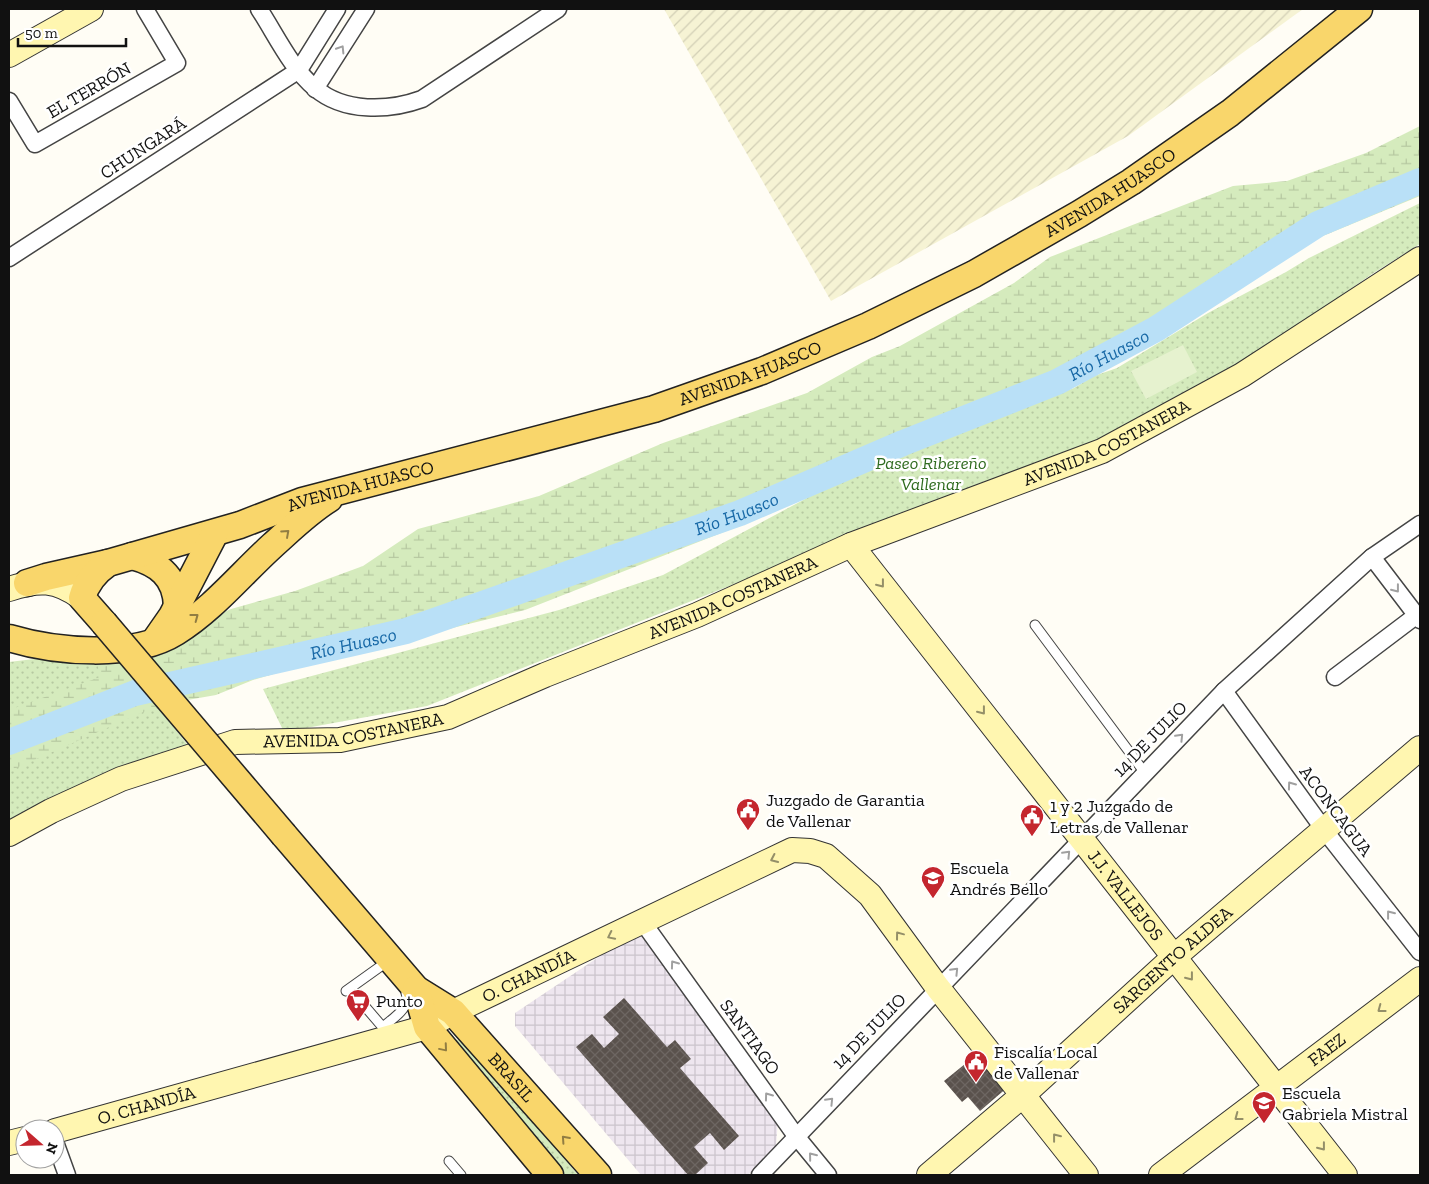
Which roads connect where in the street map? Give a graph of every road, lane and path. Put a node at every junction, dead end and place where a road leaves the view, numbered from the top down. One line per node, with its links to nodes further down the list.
1 (91, 9): 8 (street)
2 (145, 9): 11 (street, EL TERRÓN)
3 (259, 9): 9 (street)
4 (337, 9): 9 (street)
5 (366, 9): 10 (street, one-way to 5)
6 (558, 9): 10 (street)
7 (1359, 9): 14 (main road, AVENIDA HUASCO)
8 (9, 55)
9 (299, 70): 10 (street); 12 (street, CHUNGARÁ)
10 (315, 89)
11 (9, 101)
12 (10, 255)
13 (1417, 267): 18 (street, AVENIDA COSTANERA)
14 (340, 492): 16 (main road, AVENIDA HUASCO); 21 (main road, one-way to 14)
15 (1420, 524): 19 (street, 14 DE JULIO)
16 (240, 525): 17 (main road, AVENIDA HUASCO); 21 (main road)
17 (215, 533): 20 (main road, AVENIDA HUASCO); 24 (main road)
18 (851, 545): 34 (street, AVENIDA COSTANERA); 35 (street, J.J. VALLEJOS, one-way to 35)
19 (1372, 557): 25 (street, one-way to 25); 30 (street, 14 DE JULIO)
20 (120, 559): 22 (main road); 23 (main road, AVENIDA HUASCO); 24 (main road)
21 (251, 566): 28 (main road, one-way to 21)
22 (18, 586): 23 (street)
23 (82, 598): 39 (main road, BRASIL, bridge)
24 (177, 606): 28 (main road)
25 (1418, 617): 29 (street)
26 (1035, 625): 32 (lane)
27 (14, 642): 28 (main road)
28 (154, 642)
29 (1335, 677)
30 (1224, 691): 32 (street, 14 DE JULIO, one-way to 30); 33 (street, ACONCAGUA, one-way to 30)
31 (1420, 748): 33 (street, SARGENTO ALDEA)
32 (1146, 773): 35 (street, 14 DE JULIO)
33 (1325, 831): 37 (street, ACONCAGUA, one-way to 33); 38 (street, SARGENTO ALDEA)
34 (9, 834)
35 (1082, 839): 38 (street, J.J. VALLEJOS); 41 (street, 14 DE JULIO, one-way to 35)
36 (642, 920): 41 (street, O. CHANDÍA, one-way to 36); 43 (street, O. CHANDÍA, one-way to 43); 49 (street, SANTIAGO, one-way to 36)
37 (1420, 952)
38 (1174, 957): 46 (street, J.J. VALLEJOS, one-way to 46); 47 (street, SARGENTO ALDEA)
39 (387, 962): 42 (main road, BRASIL); 45 (lane); 45 (lane)
40 (1420, 979): 46 (street, FAEZ, one-way to 46)
41 (938, 988): 47 (street, O. CHANDÍA); 49 (street, 14 DE JULIO, one-way to 41)
42 (416, 989): 43 (main road, BRASIL); 44 (main road, BRASIL)
43 (453, 1012): 44 (street, O. CHANDÍA); 53 (main road, BRASIL, one-way to 43)
44 (427, 1027): 45 (street, O. CHANDÍA); 52 (main road, BRASIL, one-way to 52)
45 (387, 1032): 48 (street, O. CHANDÍA)
46 (1276, 1088): 58 (street, FAEZ, one-way to 58); 59 (street, J.J. VALLEJOS, one-way to 59)
47 (1023, 1095): 56 (street, SARGENTO ALDEA); 57 (street, O. CHANDÍA, one-way to 47)
48 (65, 1128)
49 (796, 1136): 54 (street, 14 DE JULIO); 55 (street, SANTIAGO, one-way to 49)
50 (449, 1161): 51 (lane)
51 (461, 1175)
52 (550, 1175)
53 (598, 1175)
54 (760, 1175)
55 (828, 1175)
56 (929, 1175)
57 (1086, 1175)
58 (1161, 1175)
59 (1345, 1175)

